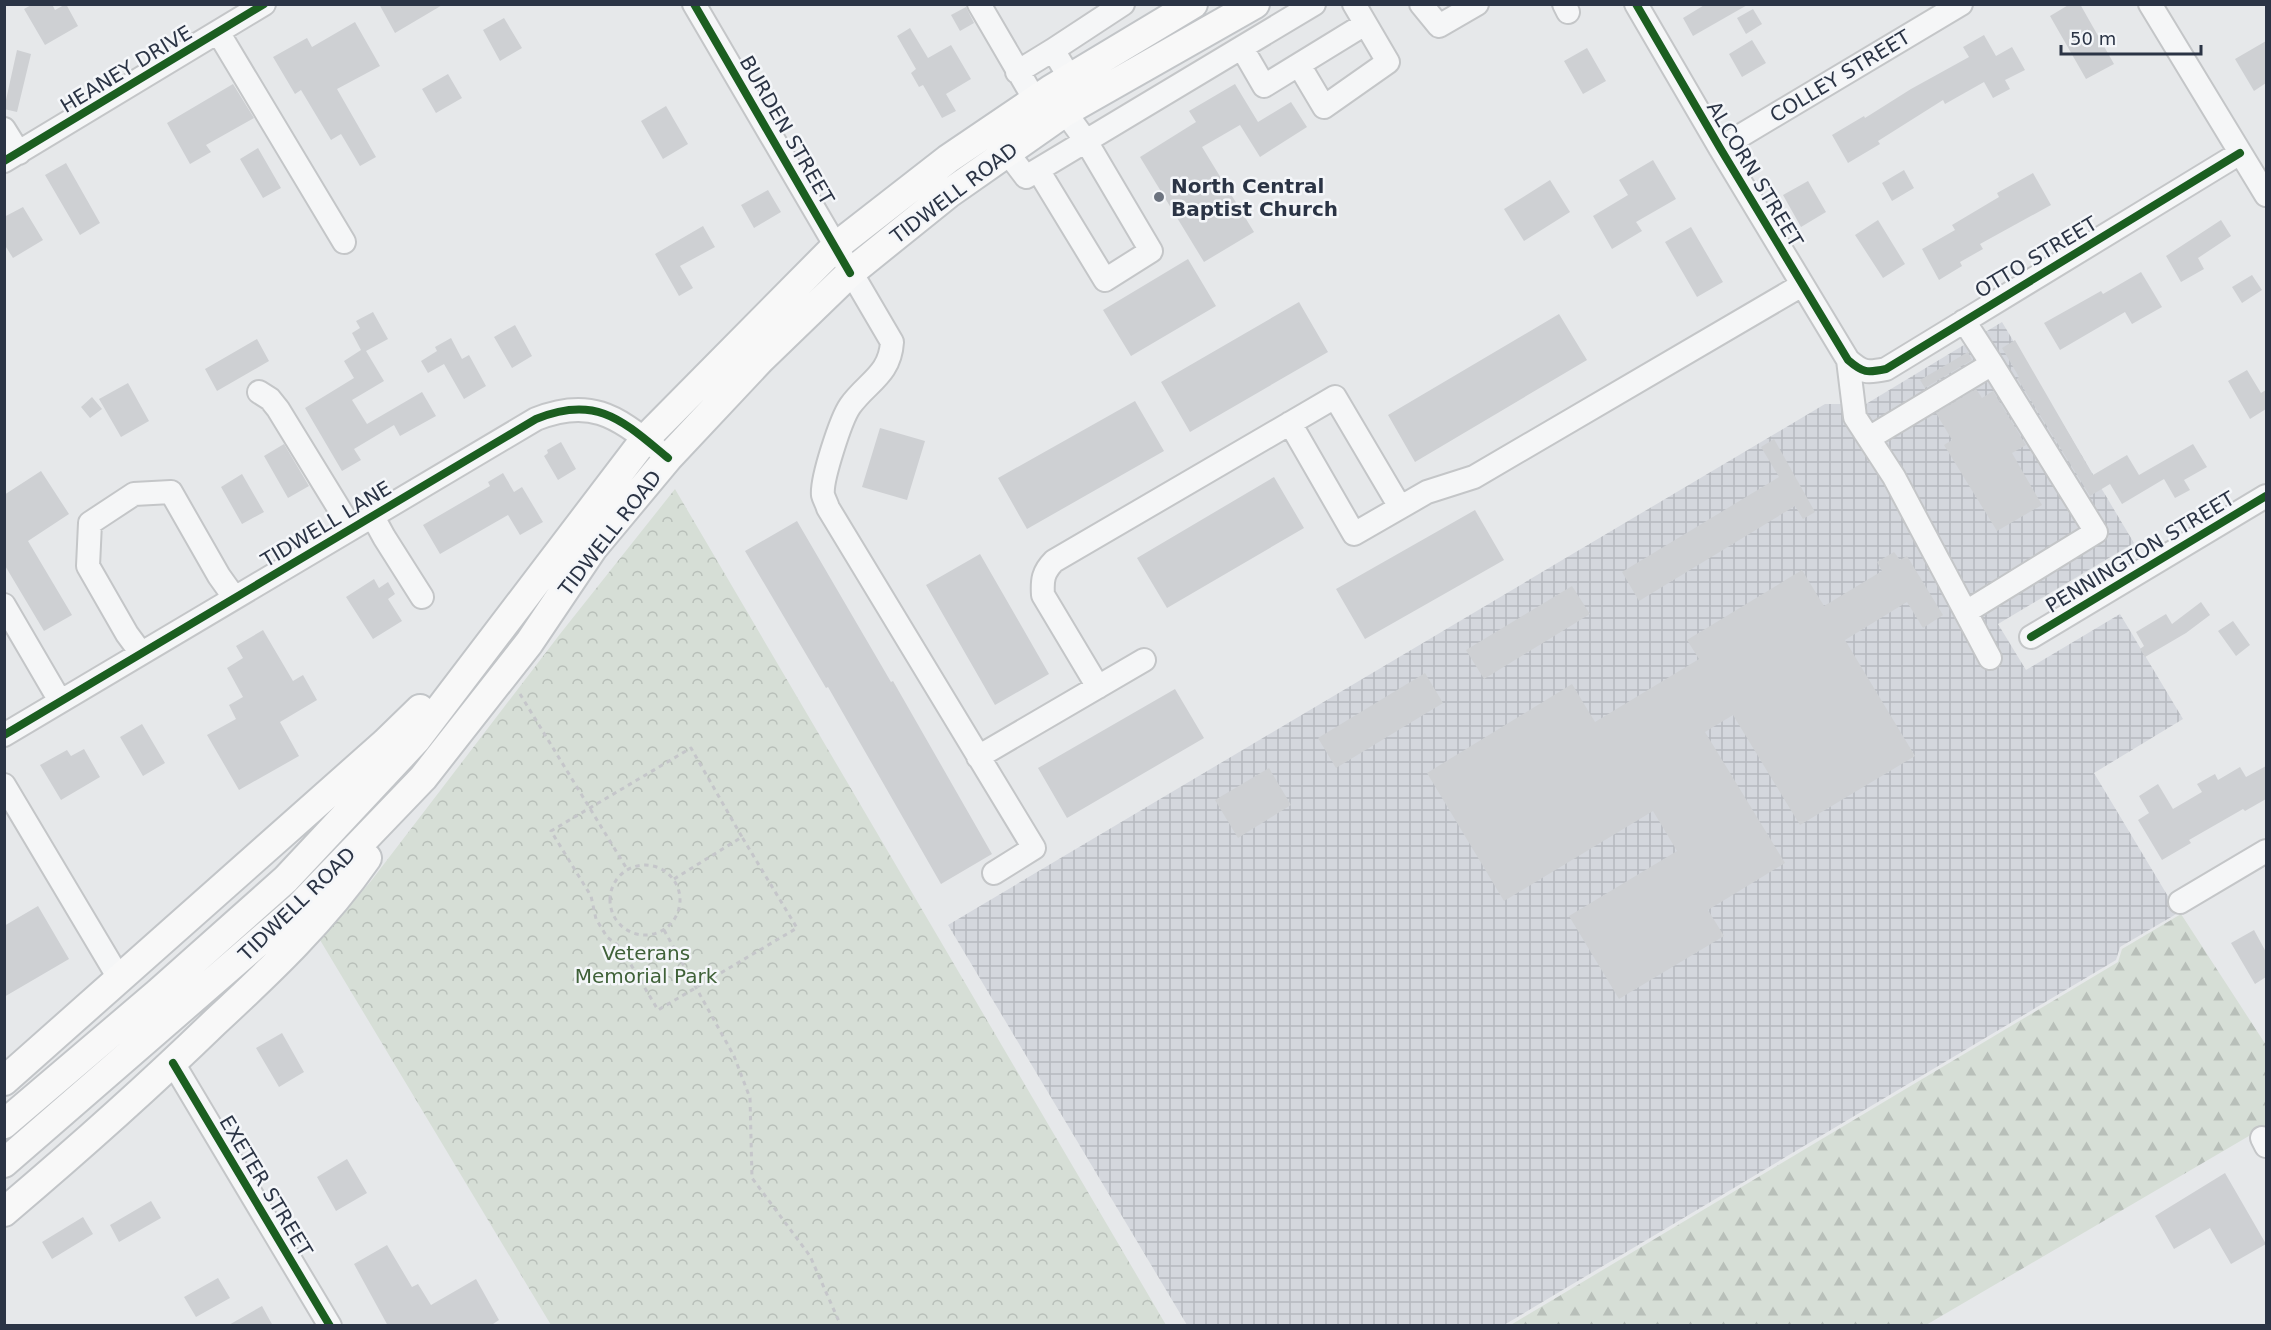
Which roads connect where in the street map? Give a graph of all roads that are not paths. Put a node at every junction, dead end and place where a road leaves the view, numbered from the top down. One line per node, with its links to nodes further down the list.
1 (264, 4): 15 (street, HEANEY DRIVE)
2 (694, 4): 33 (street, BURDEN STREET)
3 (980, 4): 21 (street)
4 (1255, 4): 16 (main road, TIDWELL ROAD)
5 (1314, 4): 18 (street)
6 (1354, 4): 14 (street)
7 (1421, 4): 12 (street)
8 (1636, 4): 26 (street, ALCORN STREET)
9 (1961, 4): 26 (street, COLLEY STREET)
10 (2150, 4): 28 (street)
11 (1189, 5): 17 (main road, TIDWELL ROAD)
12 (1469, 6)
13 (1110, 8): 17 (street); 19 (street)
14 (1365, 24): 20 (street); 20 (street)
15 (218, 32): 29 (street, HEANEY DRIVE); 32 (street)
16 (1186, 43): 22 (street); 23 (main road, TIDWELL ROAD)
17 (1124, 45): 23 (main road, TIDWELL ROAD)
18 (1242, 48): 20 (street); 22 (street)
19 (1053, 50): 21 (street); 23 (street)
20 (1299, 65)
21 (1017, 72): 23 (street)
22 (1203, 72): 25 (street)
23 (1055, 95): 25 (street); 27 (main road, TIDWELL ROAD); 33 (main road, TIDWELL ROAD)
24 (4, 129): 29 (street)
25 (1086, 141): 30 (street); 30 (street)
26 (1720, 148): 35 (street, ALCORN STREET)
27 (1007, 152): 30 (street); 34 (main road, TIDWELL ROAD)
28 (2240, 153): 31 (street); 36 (street, OTTO STREET)
29 (11, 157)
30 (1038, 170)
31 (2266, 195)
32 (344, 242)
33 (835, 247): 34 (street, BURDEN STREET); 42 (main road, TIDWELL ROAD)
34 (850, 273): 43 (main road, TIDWELL ROAD); 60 (street, BURDEN STREET)
35 (1802, 285): 37 (street, ALCORN STREET); 45 (street)
36 (1964, 321): 37 (street, OTTO STREET); 38 (street)
37 (1848, 360): 41 (street)
38 (1992, 364): 41 (street); 51 (street)
39 (259, 392): 47 (street)
40 (1290, 423): 45 (street); 45 (street); 57 (street)
41 (1869, 438): 51 (street)
42 (645, 439): 43 (street, TIDWELL LANE); 46 (street, TIDWELL LANE); 52 (main road, TIDWELL ROAD)
43 (668, 458): 61 (main road, TIDWELL ROAD)
44 (2266, 496): 53 (street, PENNINGTON STREET)
45 (1400, 507)
46 (372, 515): 47 (street, TIDWELL LANE); 49 (street)
47 (351, 528): 48 (street, TIDWELL LANE)
48 (234, 597): 54 (street, TIDWELL LANE); 54 (street)
49 (422, 597)
50 (4, 604): 58 (street)
51 (1966, 612): 55 (street)
52 (508, 621): 66 (main road); 69 (main road, TIDWELL ROAD)
53 (2031, 637)
54 (141, 653): 58 (street, TIDWELL LANE)
55 (1990, 658)
56 (1144, 660): 57 (street)
57 (1098, 687): 60 (street)
58 (60, 701): 59 (street, TIDWELL LANE)
59 (4, 735)
60 (978, 757): 64 (street, BURDEN STREET)
61 (423, 778): 67 (main road); 70 (main road, TIDWELL ROAD)
62 (4, 785): 66 (street)
63 (2266, 851): 65 (street)
64 (994, 873)
65 (2180, 902)
66 (119, 978): 68 (main road)
67 (173, 1063): 71 (main road); 72 (street, EXETER STREET)
68 (4, 1081)
69 (4, 1124)
70 (4, 1163)
71 (4, 1212)
72 (330, 1326)

